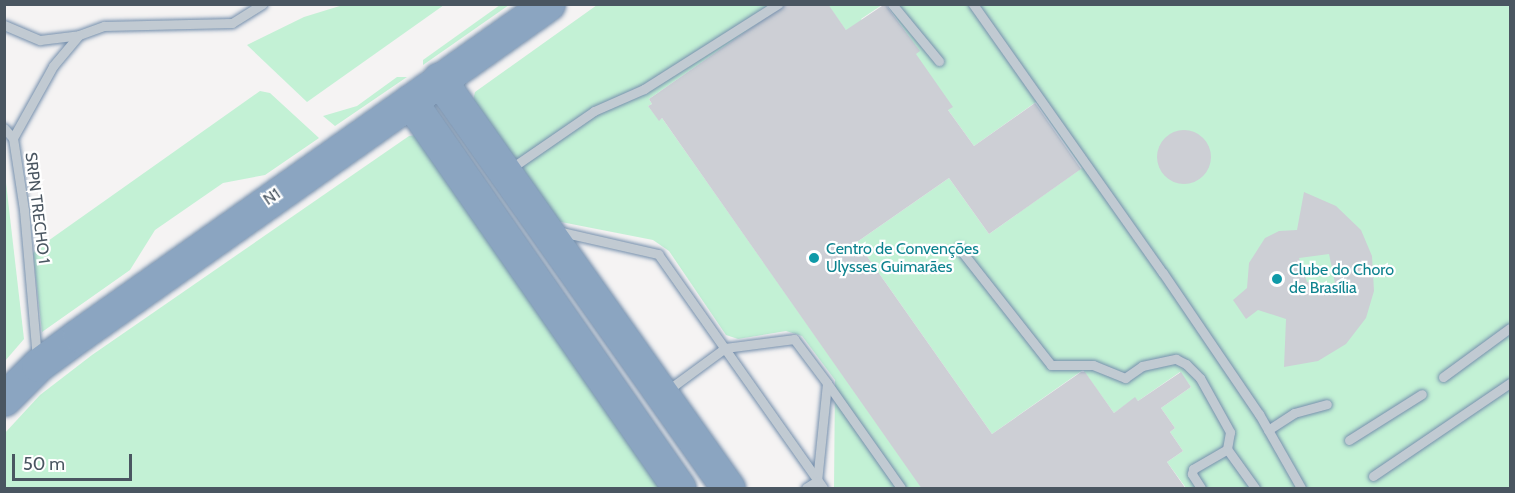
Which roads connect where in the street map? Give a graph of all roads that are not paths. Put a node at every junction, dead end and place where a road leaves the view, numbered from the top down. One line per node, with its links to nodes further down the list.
1 (262, 4): 7 (lane)
2 (548, 4): 9 (highway, N1)
3 (778, 4): 13 (lane)
4 (892, 4): 8 (lane)
5 (973, 4): 27 (lane)
6 (4, 25): 7 (lane)
7 (79, 35): 12 (lane)
8 (939, 61)
9 (439, 79): 10 (highway, N1); 13 (highway)
10 (410, 101): 14 (highway); 19 (highway, N1)
11 (4, 128): 12 (lane, SRPN TRECHO 1)
12 (13, 138): 19 (lane, SRPN TRECHO 1)
13 (505, 172): 14 (highway); 15 (highway)
14 (474, 194): 32 (highway)
15 (546, 229): 18 (lane); 25 (highway)
16 (959, 248): 29 (lane)
17 (1510, 328): 20 (lane)
18 (726, 348): 21 (lane); 25 (lane); 31 (lane)
19 (38, 365): 24 (highway, N1)
20 (1443, 377)
21 (827, 383): 31 (lane); 35 (lane)
22 (1510, 383): 30 (lane)
23 (1422, 394): 28 (lane)
24 (4, 399)
25 (667, 399): 33 (highway)
26 (1327, 404): 27 (lane)
27 (1268, 430): 38 (lane)
28 (1349, 440)
29 (1227, 449): 36 (lane); 37 (lane)
30 (1373, 476)
31 (820, 485): 34 (lane)
32 (679, 489)
33 (728, 489)
34 (806, 489)
35 (901, 489)
36 (1201, 489)
37 (1255, 489)
38 (1301, 489)

